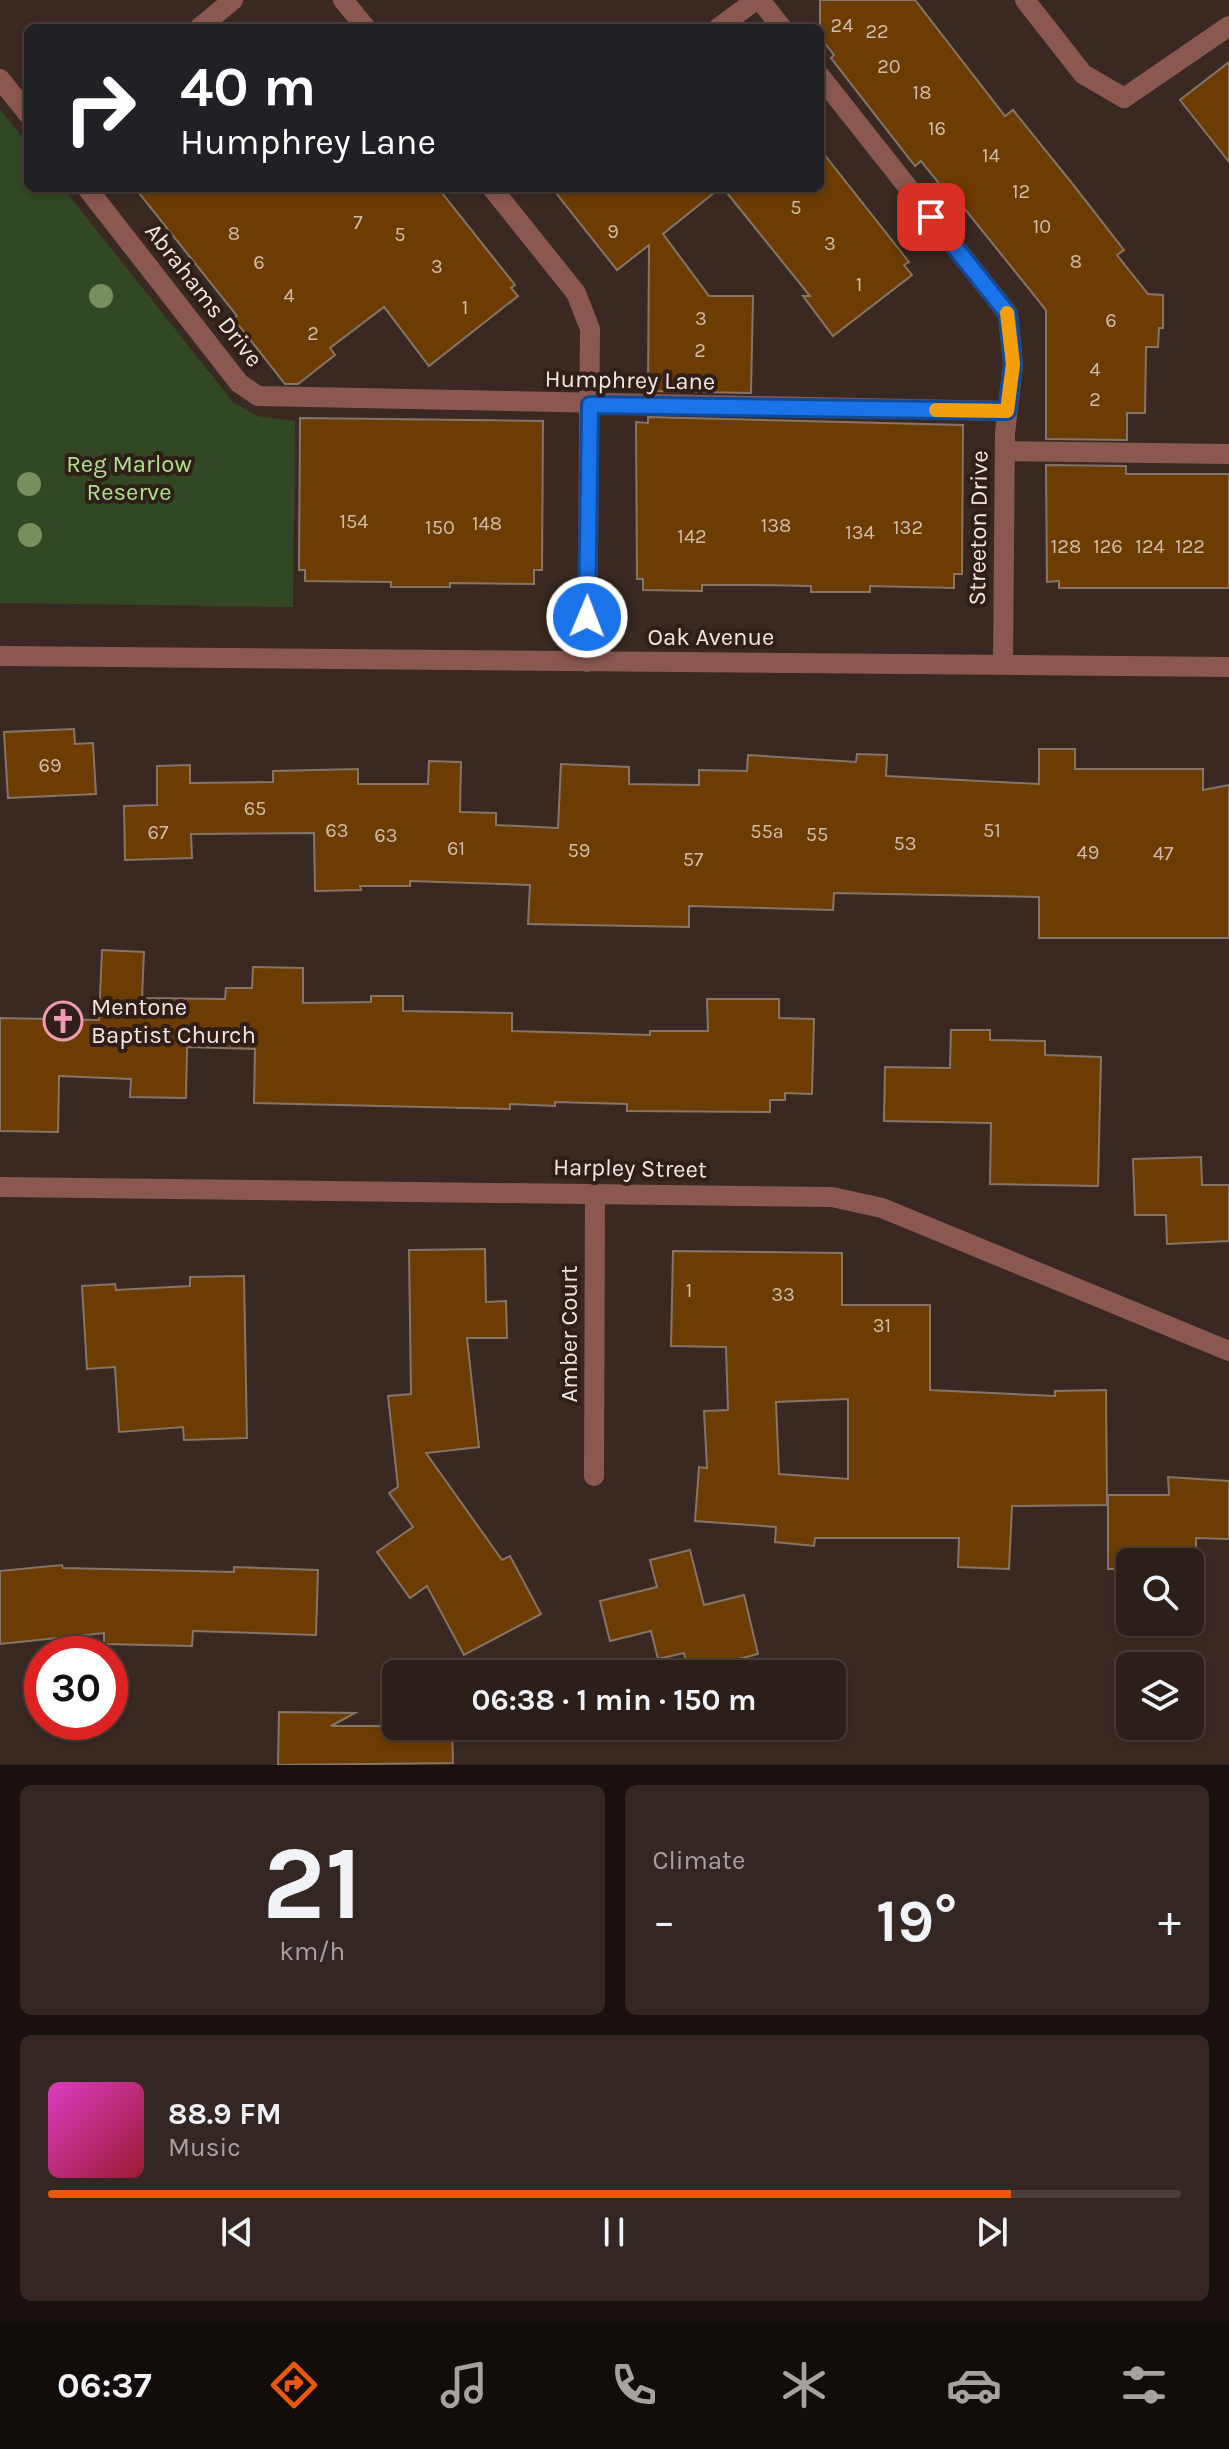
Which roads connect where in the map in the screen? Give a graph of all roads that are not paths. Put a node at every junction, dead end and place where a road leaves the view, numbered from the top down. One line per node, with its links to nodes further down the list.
1 (233, 0): 5 (street)
2 (343, 0): 6 (street)
3 (758, 0): 7 (street); 8 (street)
4 (1025, 0): 9 (street)
5 (204, 24)
6 (363, 24)
7 (724, 24)
8 (779, 24)
9 (1229, 26)
10 (0, 79): 12 (street)
11 (824, 81): 17 (street, Streeton Drive)
12 (24, 109)
13 (90, 192): 15 (street, Abrahams Drive)
14 (499, 192): 16 (street)
15 (253, 395): 16 (street, Humphrey Lane)
16 (590, 405): 17 (street, Humphrey Lane); 21 (street)
17 (1007, 411): 18 (street, Streeton Drive)
18 (1005, 451): 19 (street); 22 (street, Streeton Drive)
19 (1229, 454)
20 (0, 656): 21 (street, Oak Avenue)
21 (587, 662): 22 (street, Oak Avenue)
22 (1003, 664): 23 (street, Oak Avenue)
23 (1229, 667)
24 (0, 1187): 25 (street, Harpley Street)
25 (595, 1194): 26 (street, Harpley Street); 27 (street, Amber Court)
26 (1229, 1351)
27 (594, 1476)

